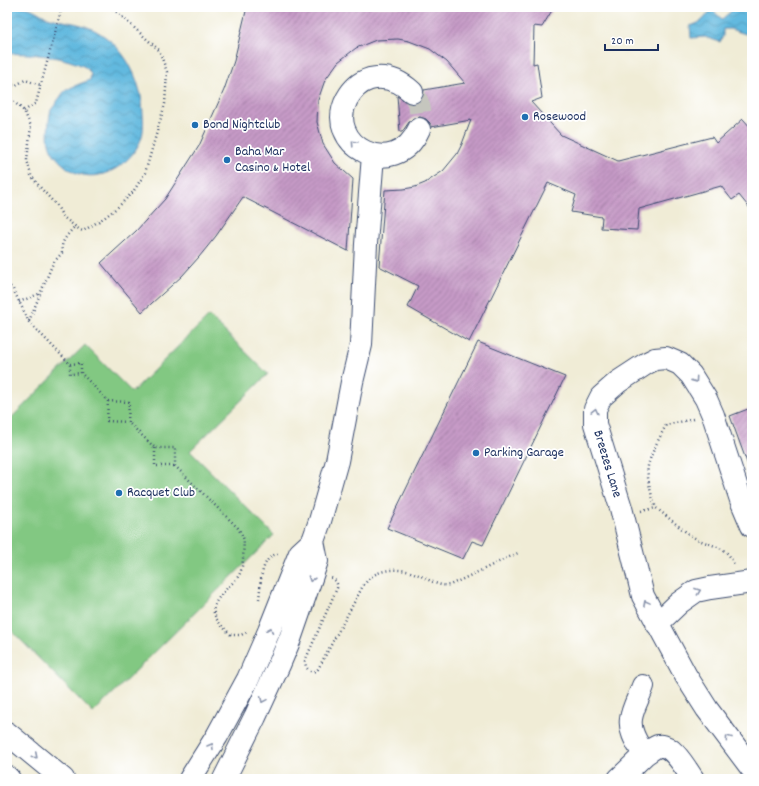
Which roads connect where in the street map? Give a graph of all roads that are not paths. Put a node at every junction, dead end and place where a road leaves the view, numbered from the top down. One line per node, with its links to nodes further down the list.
1 (412, 92): 3 (main road, one-way to 1)
2 (419, 129): 3 (main road)
3 (373, 155): 5 (main road)
4 (752, 526): 7 (main road, Breezes Lane, one-way to 4)
5 (313, 542): 13 (main road, one-way to 5); 14 (main road, one-way to 14)
6 (746, 583): 7 (main road, one-way to 6)
7 (657, 624): 11 (main road, Breezes Lane, one-way to 7)
8 (643, 686): 10 (main road)
9 (7, 733): 12 (main road, one-way to 12)
10 (644, 755): 15 (main road); 16 (main road)
11 (752, 769)
12 (63, 779)
13 (190, 779)
14 (224, 779)
15 (619, 779)
16 (693, 779)

